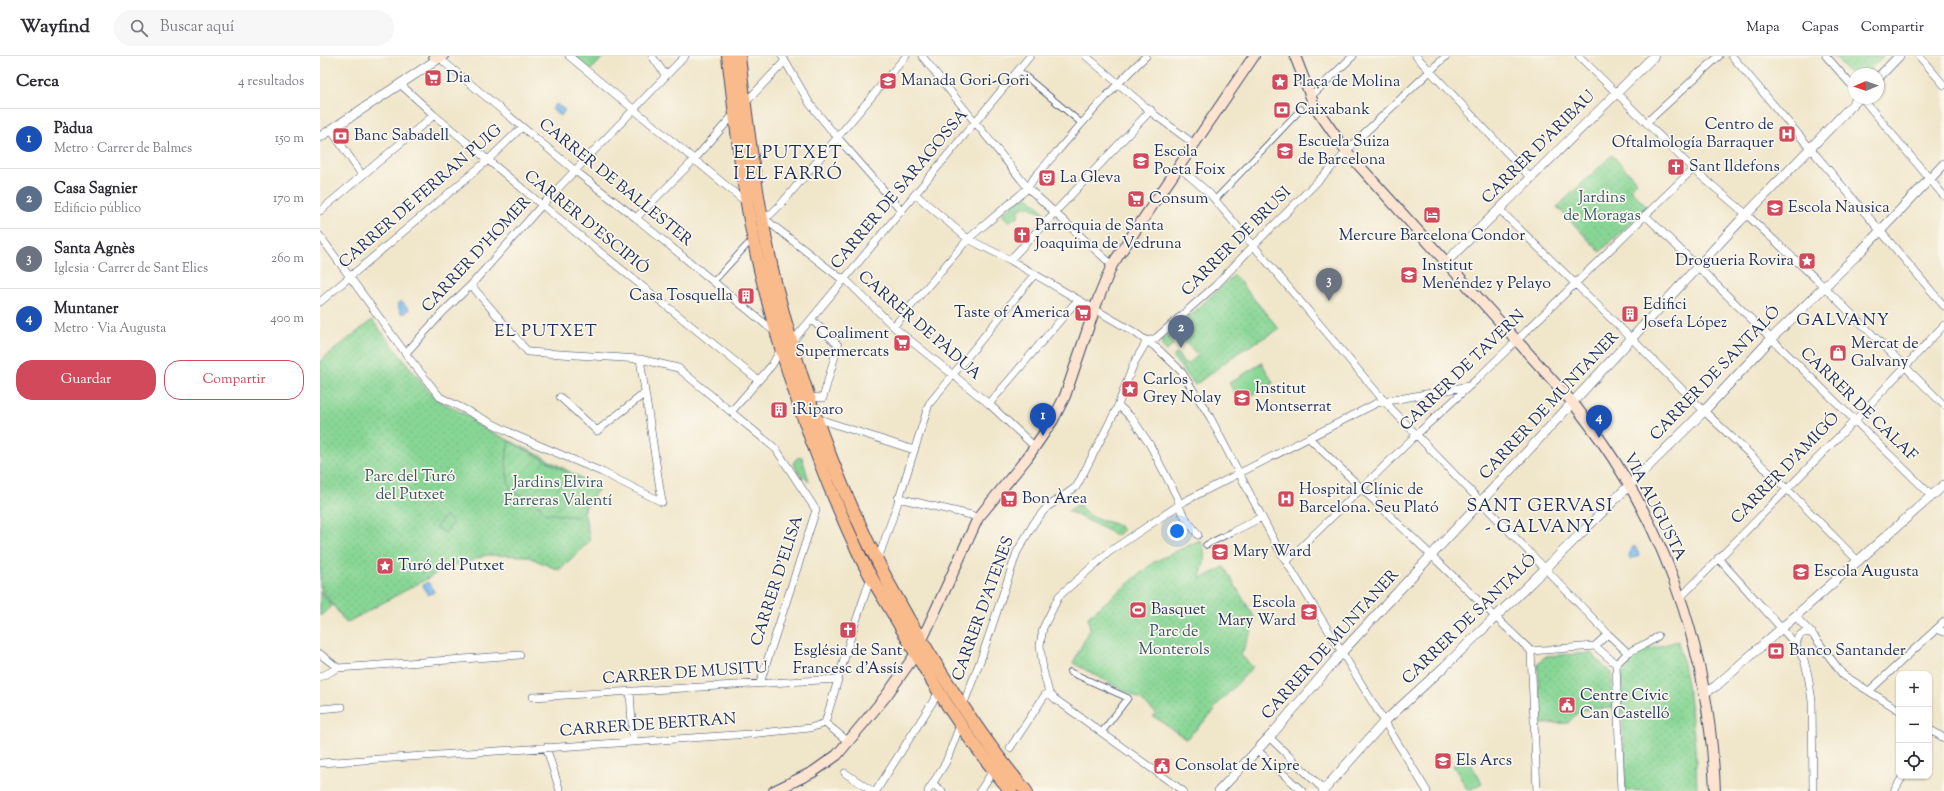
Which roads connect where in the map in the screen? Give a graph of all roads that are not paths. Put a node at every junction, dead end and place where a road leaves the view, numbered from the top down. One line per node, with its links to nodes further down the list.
1 (440, 56): 32 (street); 47 (street, CARRER DE BALLESTER)
2 (569, 56): 40 (street)
3 (652, 56): 29 (street)
4 (685, 56): 29 (street, CARRER D'HOMER)
5 (728, 56): 42 (main road)
6 (739, 56): 36 (main road)
7 (906, 56): 50 (street)
8 (922, 56): 44 (street)
9 (1030, 56): 44 (street, CARRER DE SARAGOSSA)
10 (1086, 56): 31 (street)
11 (1146, 56): 31 (street)
12 (1254, 56): 51 (main road)
13 (1289, 56): 25 (main road)
14 (1353, 56): 35 (street)
15 (1416, 56): 27 (street)
16 (1446, 56): 27 (street, CARRER DE BRUSI)
17 (1579, 56): 34 (street)
18 (1719, 56): 46 (street)
19 (1732, 56): 52 (street)
20 (1826, 56): 30 (street)
21 (1899, 56): 28 (street)
22 (1919, 56): 33 (street)
23 (1651, 57): 34 (street, CARRER D'ARIBAU)
24 (783, 58): 36 (street); 50 (street)
25 (1296, 60): 35 (main road, VIA AUGUSTA)
26 (1019, 71): 45 (street)
27 (1430, 72): 53 (street, CARRER DE BRUSI); 61 (street)
28 (1884, 72)
29 (666, 76): 40 (street, CARRER D'HOMER)
30 (1848, 81)
31 (1118, 83): 41 (street); 63 (street)
32 (400, 84): 43 (street, CARRER D'ESCIPIÓ); 48 (street)
33 (1944, 85)
34 (1616, 92): 46 (street); 61 (street, CARRER D'ARIBAU)
35 (1310, 97): 53 (main road, VIA AUGUSTA)
36 (745, 103): 42 (street); 74 (main road)
37 (1855, 104): 52 (street, CARRER DE MUNTANER)
38 (1866, 104): 62 (street)
39 (1301, 109): 66 (street)
40 (635, 110): 55 (street); 59 (street, CARRER D'HOMER)
41 (1151, 110): 51 (street); 72 (street)
42 (735, 113): 55 (street); 67 (main road)
43 (434, 115): 54 (street, CARRER D'ESCIPIÓ); 60 (street)
44 (976, 122): 63 (street); 64 (street, CARRER DE SARAGOSSA)
45 (1080, 122)
46 (1646, 122): 58 (street)
47 (522, 127): 54 (street, CARRER DE FERRAN PUIG); 59 (street, CARRER DE BALLESTER)
48 (331, 130): 49 (street); 60 (street)
49 (320, 137)
50 (838, 138): 71 (street); 74 (street)
51 (1194, 144): 57 (main road)
52 (1810, 148): 73 (street, CARRER DE MUNTANER); 77 (street)
53 (1346, 151): 81 (street, CARRER DE BRUSI); 83 (main road, VIA AUGUSTA)
54 (488, 160): 68 (street, CARRER D'ESCIPIÓ); 87 (street, CARRER DE FERRAN PUIG)
55 (694, 160): 67 (street); 76 (street)
56 (1944, 164): 62 (street, CARRER DE SANTALÓ)
57 (1179, 167): 66 (street); 84 (main road)
58 (1692, 169): 73 (street); 75 (street, CARRER DE TAVERN)
59 (575, 171): 68 (street, CARRER D'HOMER); 76 (street, CARRER DE BALLESTER)
60 (362, 175): 70 (street)
61 (1530, 177): 69 (street, CARRER D'ARIBAU)
62 (1929, 179): 65 (street); 77 (street, CARRER DE SANTALÓ)
63 (1028, 188): 72 (street); 79 (street)
64 (915, 194): 71 (street, CARRER DE SARAGOSSA); 79 (street)
65 (1944, 196)
66 (1215, 200): 81 (street)
67 (747, 203): 74 (main road); 100 (main road)
68 (542, 205): 91 (street, CARRER D'HOMER); 111 (street, CARRER D'ESCIPIÓ)
69 (1499, 209): 83 (street, CARRER D'ARIBAU); 90 (street)
70 (320, 211)
71 (902, 211): 88 (street, CARRER DE SARAGOSSA)
72 (1054, 213): 82 (street); 84 (street)
73 (1746, 214): 85 (street, CARRER DE MUNTANER); 92 (street)
74 (762, 216): 88 (street, CARRER DE PÀDUA); 105 (main road)
75 (1645, 216): 85 (street, CARRER DE CALAF); 90 (street, CARRER DE TAVERN)
76 (636, 218): 89 (street, CARRER DE BALLESTER)
77 (1881, 230): 92 (street, CARRER DE SANTALÓ); 95 (street)
78 (320, 236): 87 (street)
79 (968, 239): 82 (street); 99 (street)
80 (747, 245): 89 (street)
81 (1252, 246): 104 (street, CARRER DE BRUSI); 116 (street)
82 (1010, 260): 86 (street)
83 (1446, 262): 102 (main road, VIA AUGUSTA)
84 (1112, 266): 96 (main road)
85 (1698, 267): 101 (street, CARRER DE MUNTANER); 103 (street, CARRER DE CALAF)
86 (1034, 275): 94 (street); 110 (street)
87 (351, 277): 93 (street, CARRER DE FERRAN PUIG); 107 (street)
88 (844, 278): 97 (street, CARRER DE SARAGOSSA); 99 (street, CARRER DE PÀDUA)
89 (714, 282): 100 (street, CARRER DE BALLESTER)
90 (1575, 284): 101 (street); 102 (street, CARRER DE TAVERN)
91 (471, 285): 107 (street, CARRER D'HOMER); 108 (street)
92 (1824, 287): 103 (street, CARRER DE SANTALÓ); 109 (street)
93 (320, 302)
94 (1080, 302): 96 (street); 118 (street)
95 (1944, 306)
96 (1094, 309): 104 (street); 127 (main road)
97 (811, 319): 105 (street, CARRER DE SARAGOSSA); 115 (street)
98 (1944, 325): 109 (street, CARRER D'AMIGÓ)
99 (894, 326): 110 (street, CARRER DE PÀDUA)
100 (777, 334): 106 (main road)
101 (1632, 338): 117 (street, CARRER DE MUNTANER); 121 (street)
102 (1517, 339): 112 (street, CARRER DE TAVERN); 117 (main road, VIA AUGUSTA)
103 (1771, 339): 121 (street, CARRER DE SANTALÓ); 124 (street, CARRER DE CALAF)
104 (1146, 341): 120 (street, CARRER D'ATENES); 129 (street)
105 (792, 342): 115 (main road)
106 (781, 348): 111 (street); 149 (main road)
107 (406, 353): 113 (street)
108 (640, 358): 113 (street); 122 (street)
109 (1905, 366): 119 (street); 124 (street, CARRER D'AMIGÓ)
110 (952, 376): 118 (street, CARRER DE PÀDUA); 128 (street)
111 (758, 380): 122 (street)
112 (1469, 386): 116 (street); 125 (street, CARRER DE TAVERN)
113 (645, 393): 114 (street)
114 (560, 397)
115 (808, 397): 123 (main road)
116 (1385, 402): 125 (street); 126 (street)
117 (1573, 403): 130 (main road, VIA AUGUSTA); 136 (street, CARRER DE MUNTANER)
118 (989, 404): 127 (street, CARRER DE PÀDUA)
119 (1944, 404)
120 (1118, 405): 137 (street); 182 (street, CARRER D'ATENES)
121 (1704, 411): 130 (street, CARRER DE SANTALÓ); 133 (street)
122 (732, 412): 174 (street, CARRER D'ELISA)
123 (815, 418): 128 (street); 147 (main road)
124 (1854, 420): 133 (street, CARRER D'AMIGÓ); 134 (street, CARRER DE CALAF)
125 (1416, 435): 132 (street, CARRER DE TAVERN); 136 (street)
126 (1309, 438): 129 (street); 132 (street)
127 (1035, 447): 139 (main road)
128 (914, 450): 135 (street)
129 (1239, 474): 137 (street); 138 (street)
130 (1628, 484): 148 (street, CARRER DE SANTALÓ); 150 (main road, VIA AUGUSTA)
131 (1944, 485): 134 (street)
132 (1362, 488): 143 (street); 145 (street, CARRER DE TAVERN)
133 (1787, 490): 144 (street, CARRER D'AMIGÓ); 146 (street)
134 (1932, 496): 146 (street)
135 (898, 498): 139 (street); 147 (street)
136 (1482, 503): 143 (street, CARRER DE MUNTANER); 148 (street)
137 (1178, 504): 141 (street); 179 (street)
138 (1262, 517): 140 (street); 145 (street)
139 (978, 518): 160 (main road)
140 (1234, 531): 142 (street)
141 (1198, 535)
142 (1206, 544)
143 (1432, 556): 151 (street); 163 (street, CARRER DE MUNTANER)
144 (1718, 558): 150 (street, CARRER D'AMIGÓ); 154 (street)
145 (1287, 561): 163 (street)
146 (1858, 561): 152 (street)
147 (877, 562): 149 (main road); 160 (main road)
148 (1546, 568): 151 (street, CARRER DE SANTALÓ); 158 (street)
149 (871, 578): 168 (main road); 173 (street)
150 (1681, 597): 178 (main road, VIA AUGUSTA)
151 (1495, 616): 164 (street); 186 (street, CARRER DE SANTALÓ)
152 (1795, 616): 154 (street); 157 (street)
153 (1944, 622): 155 (street)
154 (1781, 628): 162 (street); 178 (street)
155 (1937, 628): 156 (street); 175 (street)
156 (1944, 632)
157 (1812, 633): 162 (street); 175 (street)
158 (1608, 634): 161 (street); 165 (street)
159 (1658, 636): 165 (street)
160 (921, 642): 168 (main road); 182 (main road)
161 (1595, 646): 164 (street); 169 (street)
162 (1798, 647): 218 (street)
163 (1343, 651): 186 (street); 190 (street, CARRER DE MUNTANER)
164 (1531, 651): 215 (street)
165 (1628, 653): 169 (street)
166 (320, 654): 170 (street)
167 (520, 655): 170 (street)
168 (915, 655): 177 (main road); 193 (main road)
169 (1616, 664): 216 (street)
170 (338, 668): 172 (street)
171 (1070, 672): 188 (street)
172 (320, 677)
173 (838, 679): 174 (street, CARRER DE MUSITU); 185 (street)
174 (760, 683): 176 (street, CARRER DE MUSITU)
175 (1869, 691): 183 (street)
176 (630, 692): 180 (street, CARRER DE MUSITU); 192 (street)
177 (939, 692): 187 (main road); 206 (street)
178 (1706, 692): 217 (main road, VIA AUGUSTA)
179 (1049, 693): 188 (street); 195 (street)
180 (533, 697)
181 (342, 707): 184 (street)
182 (962, 708): 210 (main road)
183 (1896, 708)
184 (320, 709)
185 (825, 722): 192 (street, CARRER DE BERTRAN); 193 (street)
186 (1384, 722): 202 (street, CARRER DE SANTALÓ); 214 (street)
187 (960, 725): 198 (main road); 201 (street)
188 (1102, 732): 211 (street)
189 (1932, 732): 191 (street)
190 (1269, 737): 196 (street, CARRER DE MUNTANER); 202 (street)
191 (1944, 738)
192 (633, 741): 194 (street, CARRER DE BERTRAN)
193 (849, 742): 204 (main road)
194 (546, 747): 197 (street, CARRER DE BERTRAN); 203 (street)
195 (1010, 748)
196 (1257, 750): 212 (street, CARRER DE MUNTANER); 213 (street)
197 (320, 763)
198 (994, 771): 208 (street); 209 (main road)
199 (844, 773): 205 (street)
200 (1901, 779): 219 (street)
201 (930, 788): 207 (street)
202 (1323, 790)
203 (560, 791)
204 (774, 791)
205 (872, 791)
206 (876, 791)
207 (942, 791)
208 (980, 791)
209 (1011, 791)
210 (1026, 791)
211 (1183, 791)
212 (1219, 791)
213 (1302, 791)
214 (1427, 791)
215 (1537, 791)
216 (1621, 791)
217 (1715, 791)
218 (1813, 791)
219 (1894, 791)

